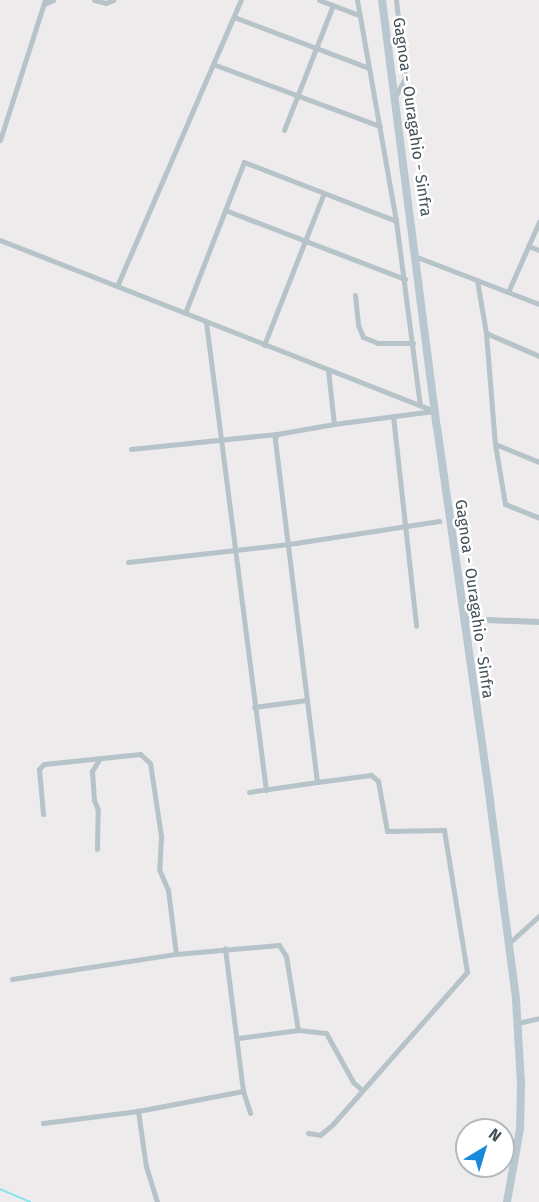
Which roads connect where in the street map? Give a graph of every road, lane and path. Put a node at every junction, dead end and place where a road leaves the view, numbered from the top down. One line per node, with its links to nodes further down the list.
1 (53, 0): 9 (street)
2 (94, 0): 3 (street)
3 (113, 0)
4 (241, 0): 12 (street)
5 (319, 0): 10 (street)
6 (357, 0): 11 (street)
7 (382, 0): 17 (main road, Gagnoa - Ouragahio - Sinfra)
8 (396, 0): 17 (street)
9 (44, 2): 18 (street)
10 (333, 5): 11 (street); 13 (street)
11 (359, 15): 15 (street)
12 (234, 17): 13 (street); 14 (street)
13 (316, 48): 15 (street); 16 (street)
14 (213, 64): 16 (street); 33 (street)
15 (369, 68): 19 (street)
16 (299, 96): 19 (street); 20 (street)
17 (395, 97): 30 (main road, Gagnoa - Ouragahio - Sinfra)
18 (2, 124): 21 (street)
19 (380, 126): 24 (street)
20 (284, 130)
21 (0, 140)
22 (324, 193): 23 (street); 24 (street); 27 (street)
23 (225, 210): 27 (street); 37 (street)
24 (396, 222): 31 (street)
25 (539, 222): 28 (street)
26 (0, 240): 33 (street)
27 (304, 242): 31 (street); 41 (street)
28 (528, 246): 29 (street); 34 (street)
29 (539, 250)
30 (417, 257): 32 (street); 45 (main road, Gagnoa - Ouragahio - Sinfra)
31 (405, 279): 40 (street)
32 (477, 280): 34 (street); 39 (street)
33 (117, 286): 37 (street)
34 (508, 292): 36 (street)
35 (355, 295): 40 (street)
36 (539, 304)
37 (184, 313): 38 (street)
38 (206, 322): 41 (street); 49 (street)
39 (486, 333): 42 (street); 50 (street)
40 (413, 343): 44 (street)
41 (264, 345): 43 (street)
42 (539, 356)
43 (328, 370): 44 (street); 47 (street)
44 (420, 405): 45 (street)
45 (435, 411): 46 (street); 59 (main road, Gagnoa - Ouragahio - Sinfra)
46 (393, 416): 47 (street); 55 (street)
47 (334, 424): 48 (street)
48 (277, 434): 49 (street); 56 (street)
49 (220, 440): 51 (street); 57 (street)
50 (495, 444): 52 (street); 53 (street)
51 (131, 449)
52 (539, 462)
53 (539, 518)
54 (439, 521): 55 (street)
55 (405, 526): 56 (street); 61 (street)
56 (289, 544): 57 (street); 62 (street)
57 (234, 550): 58 (street); 63 (street)
58 (128, 562)
59 (463, 619): 60 (street); 71 (main road, Gagnoa - Ouragahio - Sinfra)
60 (539, 622)
61 (416, 626)
62 (307, 700): 63 (street); 65 (street)
63 (254, 707): 66 (street)
64 (100, 758): 68 (street); 69 (street); 73 (street)
65 (317, 782): 66 (street); 79 (street)
66 (266, 790): 67 (street)
67 (249, 792)
68 (43, 814)
69 (97, 849)
70 (539, 916): 71 (street)
71 (508, 944): 76 (main road, Gagnoa - Ouragahio - Sinfra)
72 (225, 948): 73 (street); 77 (street); 78 (street)
73 (176, 954): 74 (street)
74 (12, 979)
75 (539, 1017): 76 (street)
76 (518, 1023): 86 (main road, Gagnoa - Ouragahio - Sinfra)
77 (298, 1030): 78 (street); 79 (street)
78 (238, 1038): 80 (street)
79 (362, 1090): 84 (street)
80 (243, 1091): 81 (street); 82 (street)
81 (138, 1111): 83 (street); 85 (street)
82 (250, 1113)
83 (43, 1123)
84 (308, 1133)
85 (157, 1202)
86 (507, 1202)

